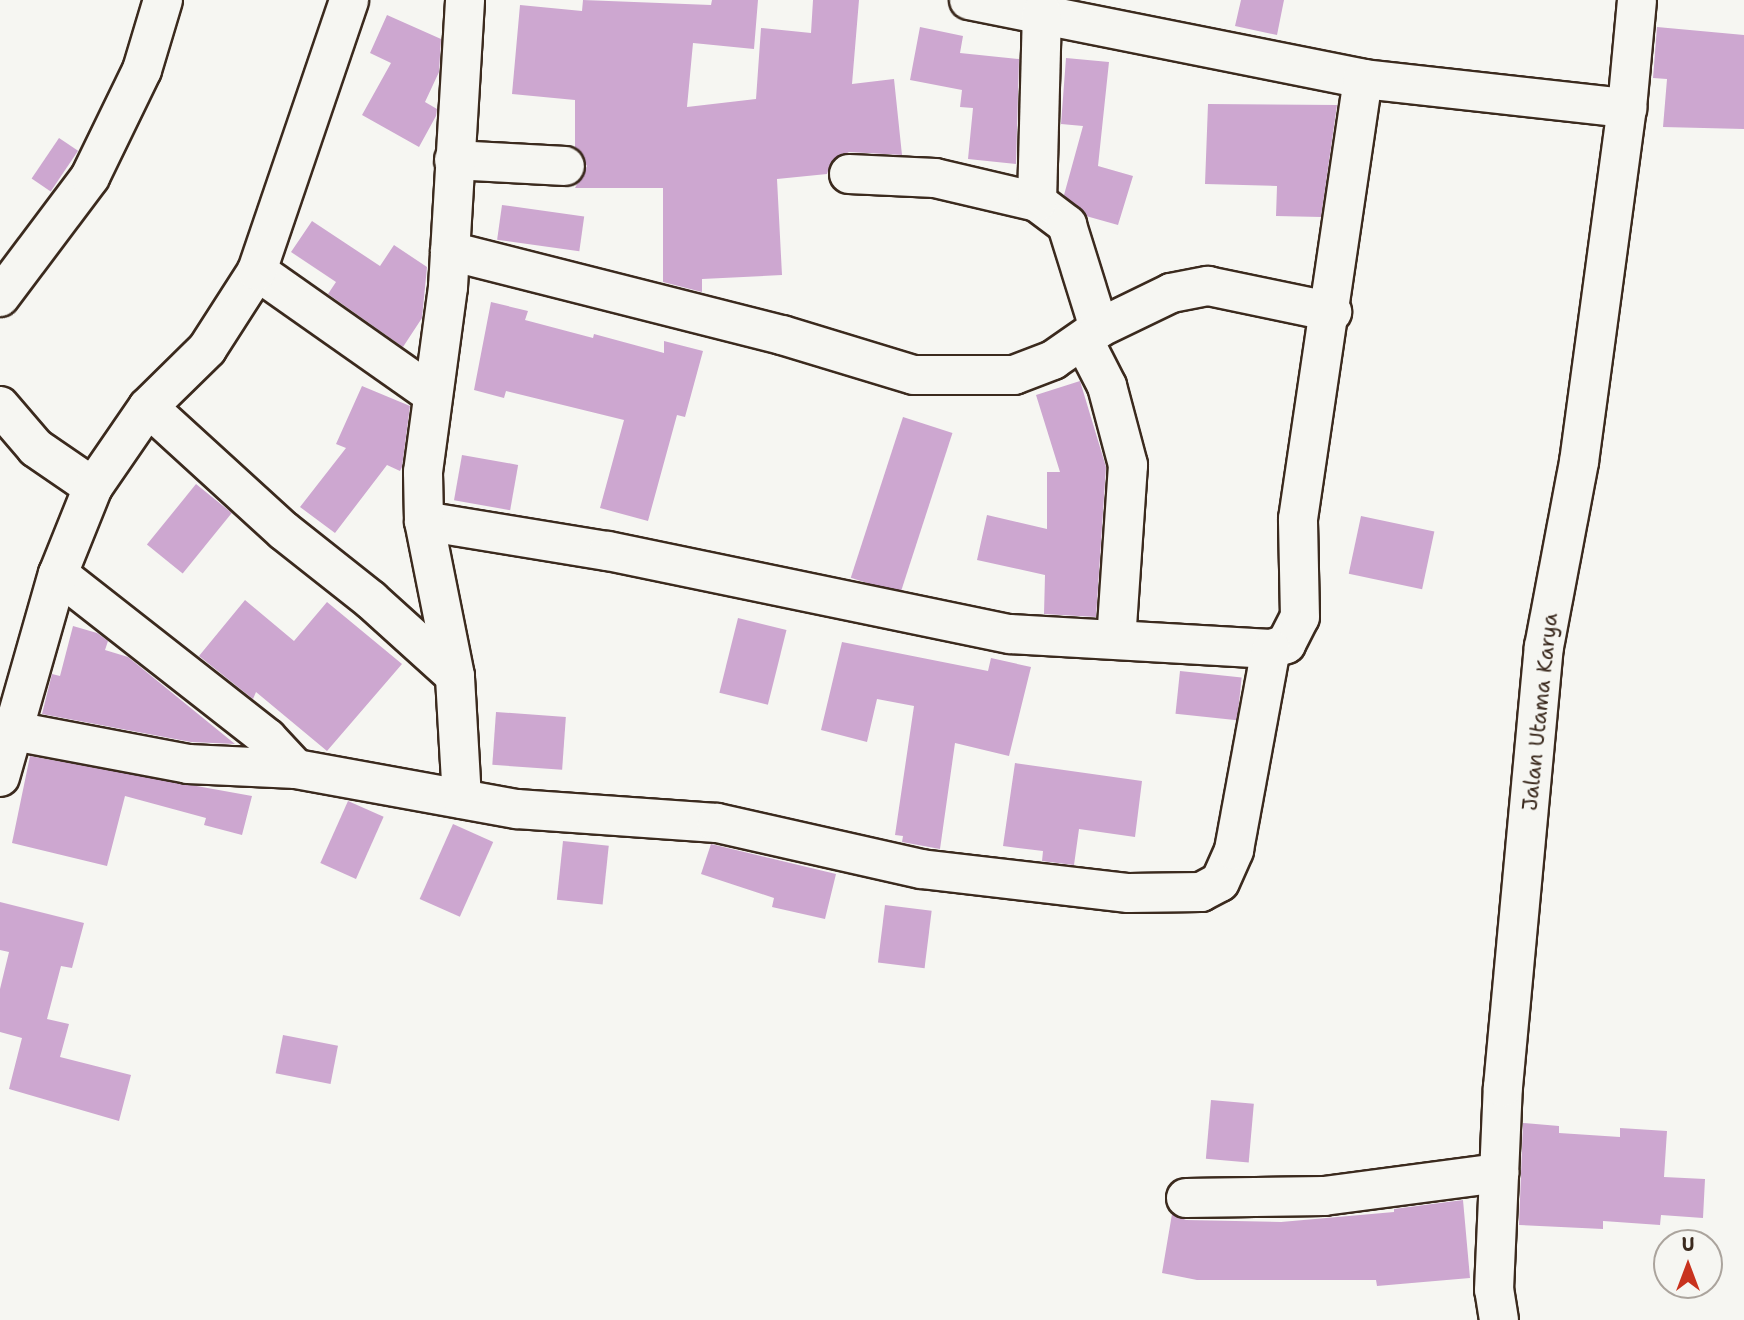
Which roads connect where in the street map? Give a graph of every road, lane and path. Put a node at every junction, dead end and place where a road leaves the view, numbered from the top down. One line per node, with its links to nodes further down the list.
1 (163, 0): 15 (street)
2 (349, 0): 14 (street)
3 (465, 0): 9 (street)
4 (969, 0): 6 (street)
5 (1637, 0): 8 (street, Jalan Utama Karya)
6 (1042, 13): 7 (street); 12 (street)
7 (1363, 79): 8 (street); 16 (street)
8 (1628, 108): 31 (street, Jalan Utama Karya)
9 (454, 160): 10 (street); 13 (street)
10 (565, 166)
11 (849, 174): 12 (street)
12 (1037, 202): 17 (street)
13 (450, 251): 17 (street); 18 (street)
14 (257, 271): 18 (street); 20 (street)
15 (0, 297)
16 (1332, 312): 17 (street); 25 (street)
17 (1091, 335): 24 (street)
18 (432, 394): 22 (street)
19 (0, 405): 21 (street)
20 (148, 407): 21 (street); 26 (street)
21 (93, 486): 23 (street)
22 (424, 521): 24 (street); 26 (street)
23 (58, 574): 27 (street); 28 (street)
24 (1116, 640): 25 (street)
25 (1271, 649): 30 (street)
26 (455, 676): 30 (street)
27 (14, 731): 28 (street); 29 (street)
28 (296, 769): 30 (street)
29 (0, 777)
30 (462, 799)
31 (1499, 1173): 32 (street); 33 (street, Jalan Utama Karya)
32 (1186, 1198)
33 (1499, 1320)

